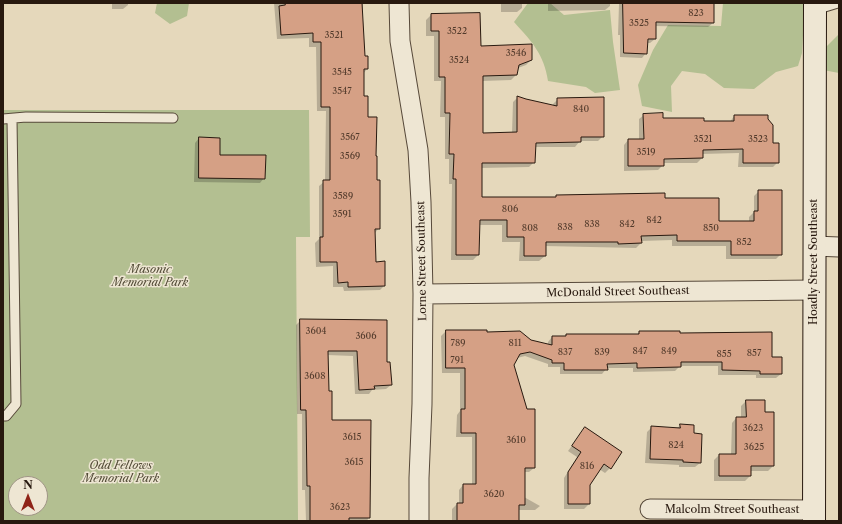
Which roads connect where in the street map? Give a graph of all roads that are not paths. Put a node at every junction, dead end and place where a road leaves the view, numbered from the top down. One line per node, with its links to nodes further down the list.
1 (398, 3): 9 (street, Lorne Street Southeast)
2 (838, 3): 3 (lane)
3 (815, 7): 6 (street, Hoadly Street Southeast)
4 (173, 118): 5 (lane)
5 (7, 119): 10 (lane)
6 (814, 246): 7 (street); 8 (street, Hoadly Street Southeast)
7 (839, 247)
8 (814, 290): 9 (street, McDonald Street Southeast); 12 (street, Hoadly Street Southeast)
9 (423, 294): 13 (street, Lorne Street Southeast)
10 (3, 416)
11 (650, 509): 12 (street, Malcolm Street Southeast)
12 (814, 515)
13 (419, 521)

